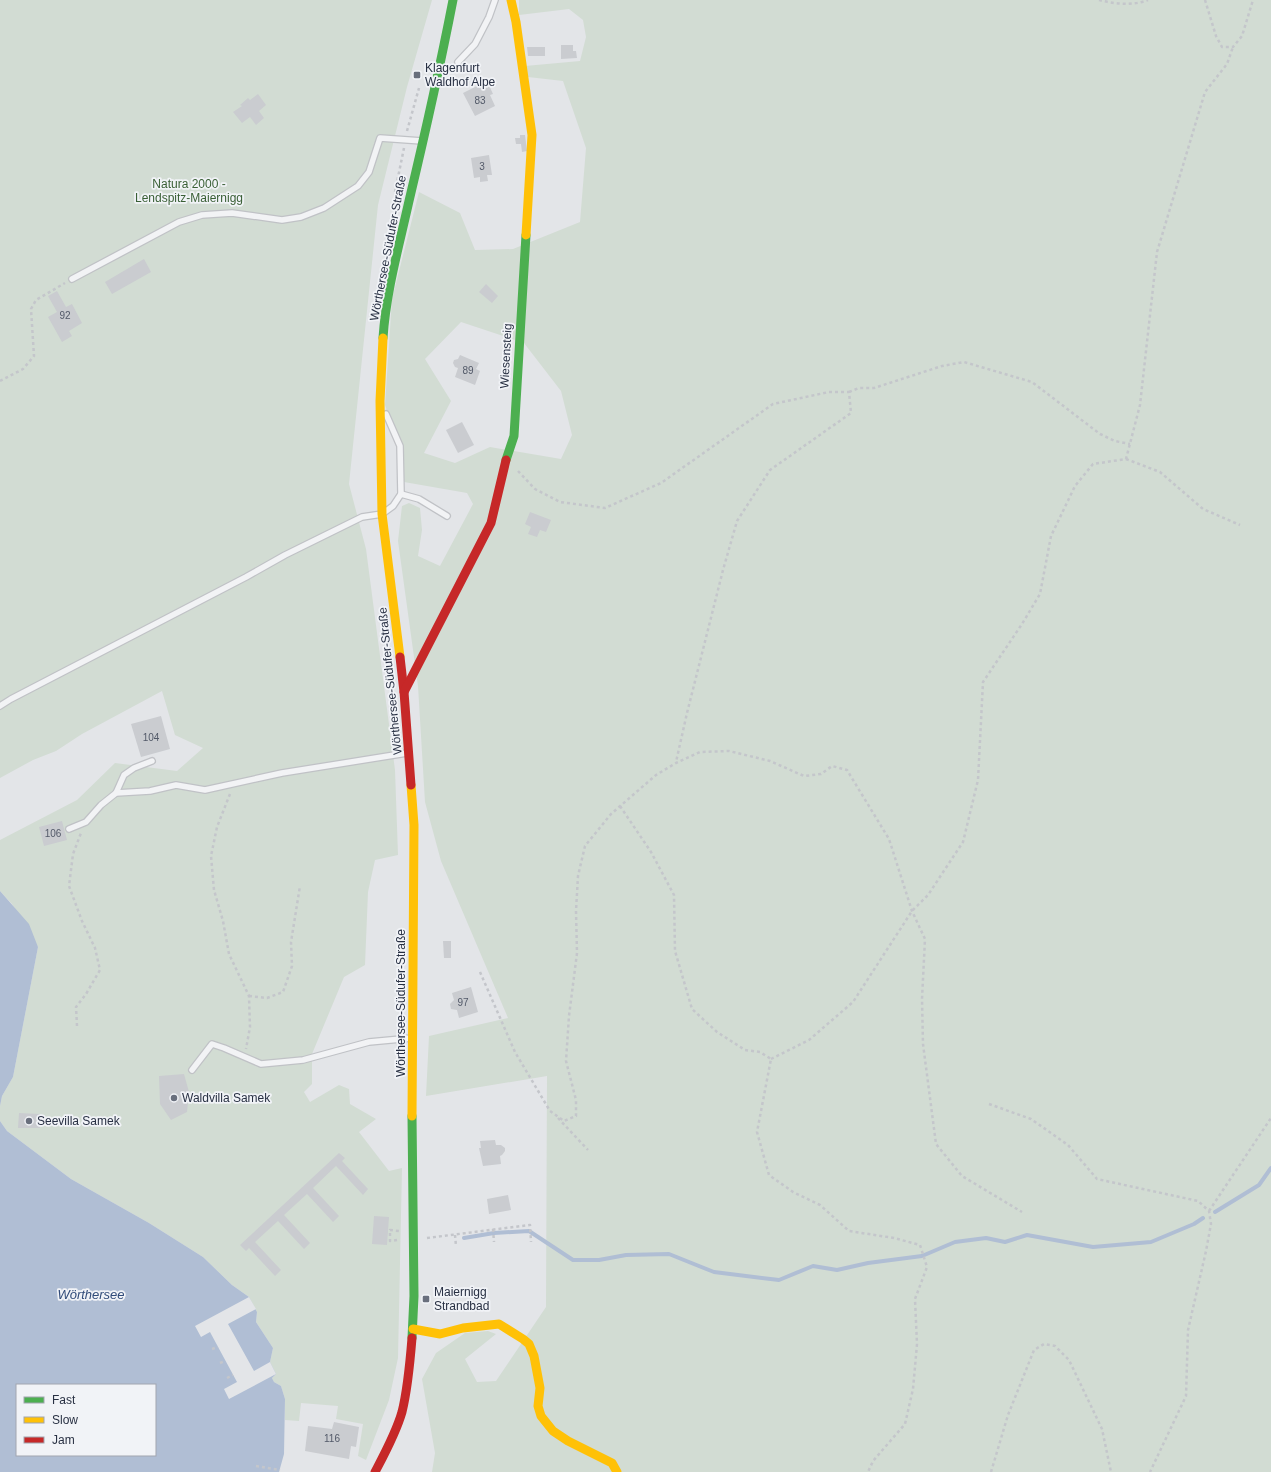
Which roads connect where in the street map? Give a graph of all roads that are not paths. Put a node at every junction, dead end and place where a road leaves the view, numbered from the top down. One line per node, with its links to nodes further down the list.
1 (453, 0): 5 (main road, Wörthersee-Südufer-Straße)
2 (495, 0): 4 (lane)
3 (511, 0): 11 (main road, Wiesensteig)
4 (458, 62)
5 (422, 141): 6 (lane); 7 (main road, Wörthersee-Südufer-Straße)
6 (72, 279)
7 (380, 401): 8 (lane); 9 (main road, Wörthersee-Südufer-Straße)
8 (401, 494): 9 (lane); 10 (lane)
9 (382, 514): 11 (main road, Wörthersee-Südufer-Straße); 12 (lane)
10 (447, 516)
11 (404, 692): 13 (main road, Wörthersee-Südufer-Straße)
12 (0, 706)
13 (410, 752): 15 (lane); 17 (main road, Wörthersee-Südufer-Straße)
14 (152, 761): 15 (lane)
15 (116, 793): 16 (lane)
16 (69, 829)
17 (413, 1038): 18 (lane); 19 (main road, Wörthersee-Südufer-Straße)
18 (192, 1070)
19 (413, 1329): 20 (main road, Wörthersee-Südufer-Straße); 21 (main road)
20 (375, 1472)
21 (617, 1472)

